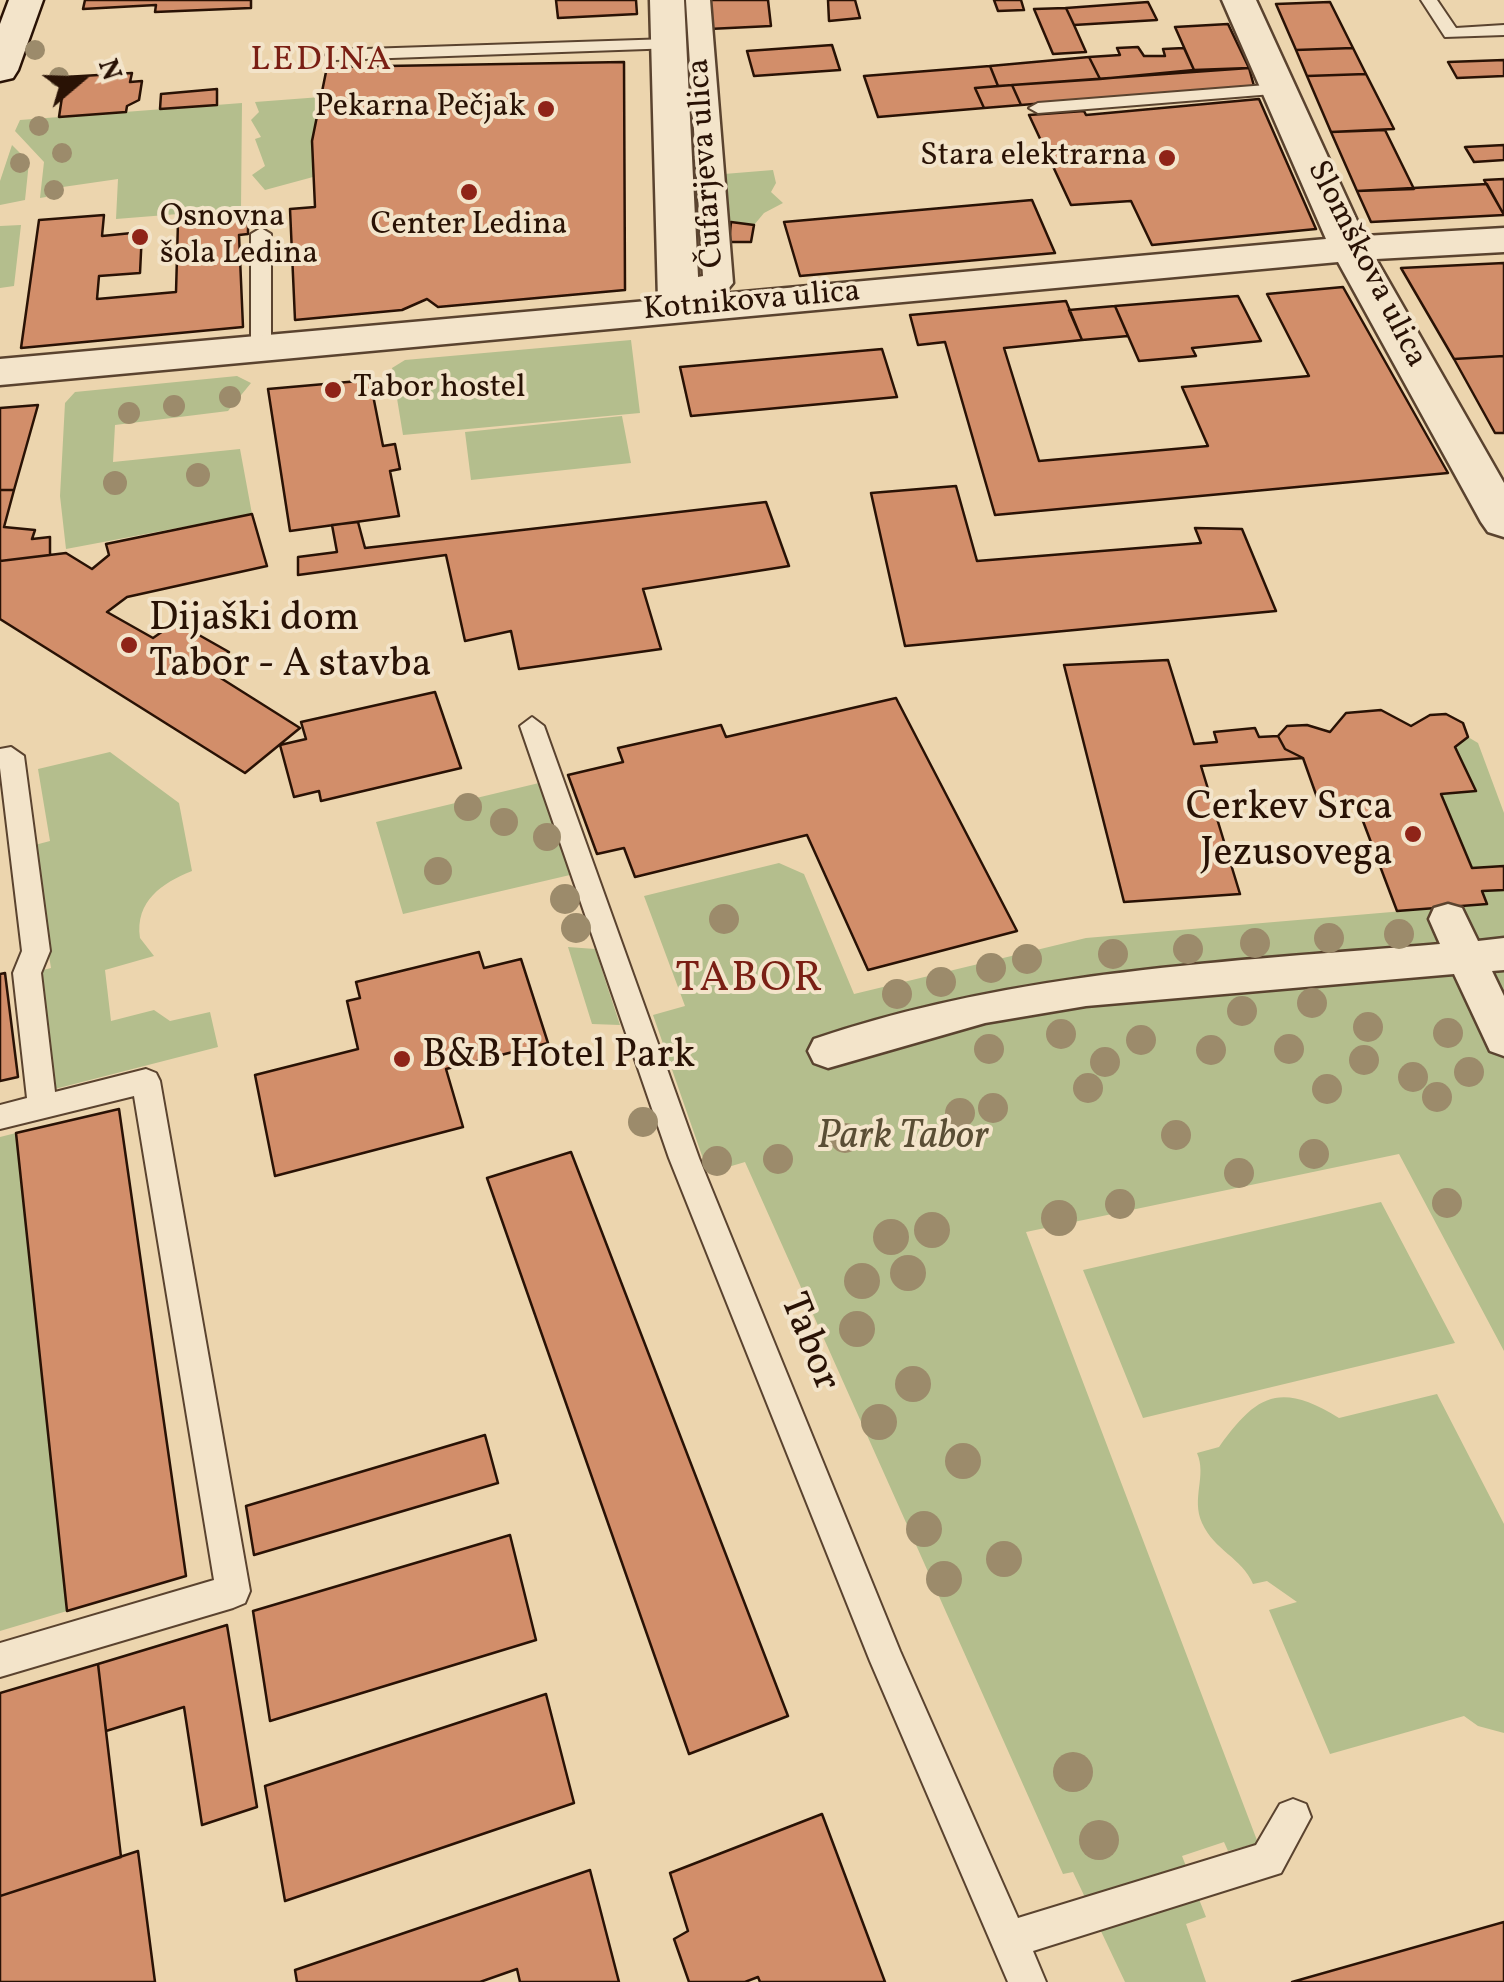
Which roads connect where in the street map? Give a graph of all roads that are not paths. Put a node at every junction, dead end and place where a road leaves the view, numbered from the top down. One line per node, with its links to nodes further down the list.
1 (26, 0): 8 (street)
2 (667, 0): 7 (street, Čufarjeva ulica)
3 (698, 0): 15 (street, Čufarjeva ulica)
4 (1239, 0): 10 (street, Slomškova ulica)
5 (1429, 0): 6 (lane)
6 (1504, 30)
7 (669, 44): 9 (lane); 15 (street, Čufarjeva ulica)
8 (3, 51)
9 (334, 55)
10 (1279, 90): 11 (lane); 14 (street, Slomškova ulica)
11 (1038, 108)
12 (260, 234): 16 (lane)
13 (1504, 240): 14 (street, Kotnikova ulica)
14 (1350, 249): 15 (street, Kotnikova ulica); 18 (street, Slomškova ulica)
15 (690, 309): 16 (street, Kotnikova ulica)
16 (261, 349): 17 (street, Kotnikova ulica)
17 (0, 372)
18 (1504, 522)
19 (532, 726): 29 (lane, Tabor)
20 (0, 758): 25 (lane)
21 (1448, 919): 22 (street)
22 (1484, 956): 23 (street); 24 (street)
23 (1504, 1039)
24 (828, 1051)
25 (42, 1107): 26 (lane); 27 (lane)
26 (0, 1117)
27 (0, 1660)
28 (1293, 1818): 29 (lane)
29 (1009, 1940): 30 (lane, Tabor)
30 (1027, 1982)

